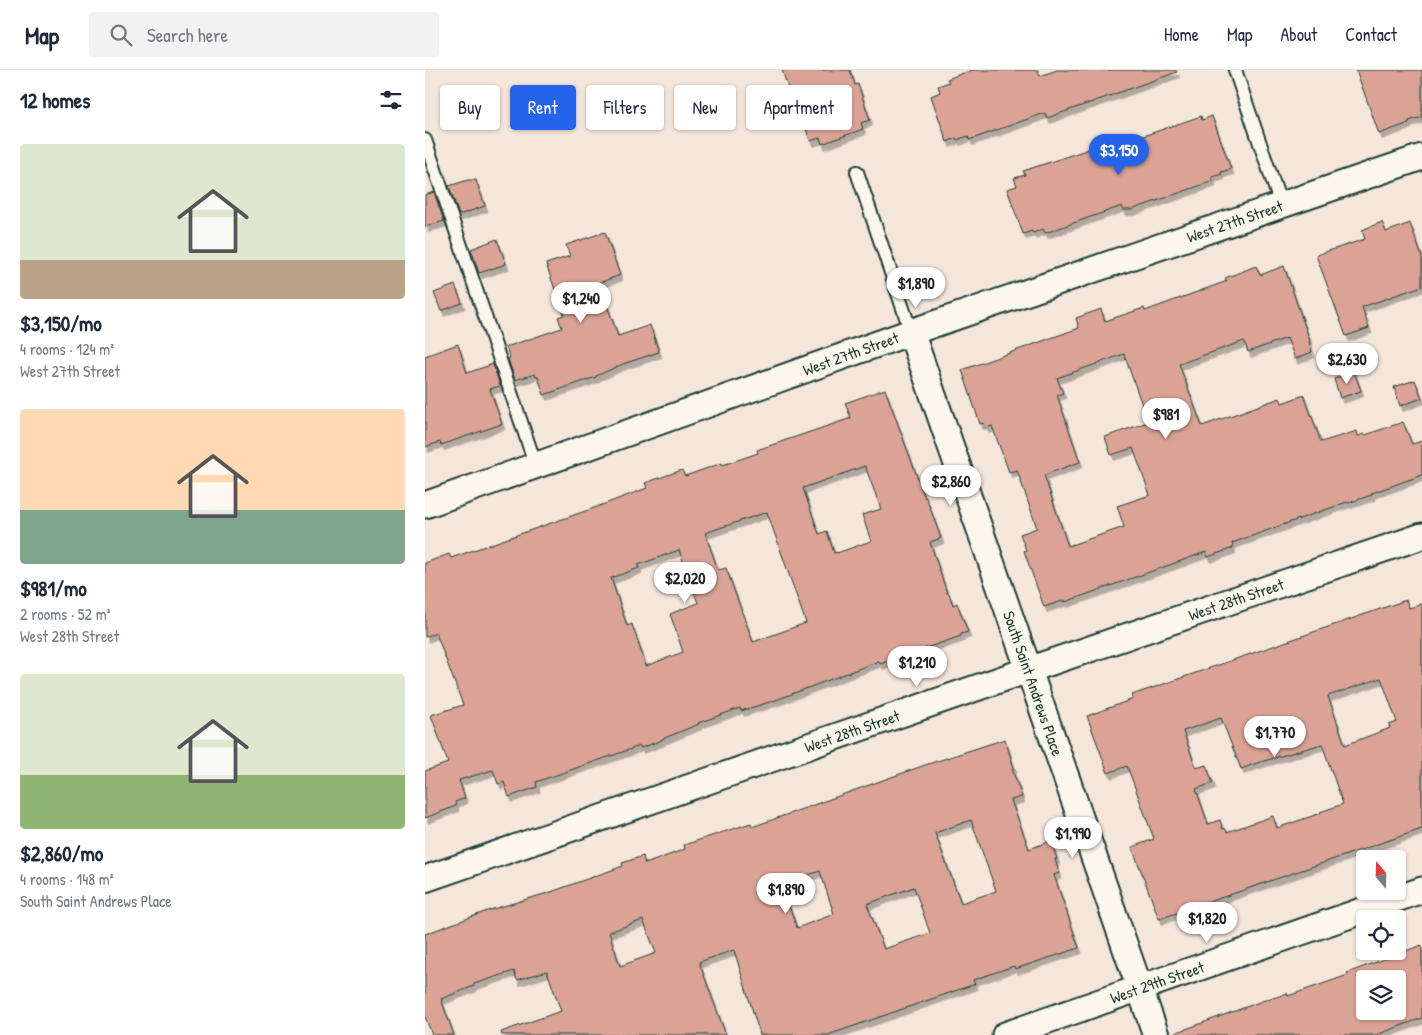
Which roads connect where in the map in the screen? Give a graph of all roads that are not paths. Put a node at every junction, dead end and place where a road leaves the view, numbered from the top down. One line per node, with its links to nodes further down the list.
1 (1235, 70): 5 (lane)
2 (425, 140): 7 (lane)
3 (1422, 157): 5 (street, West 27th Street)
4 (857, 172): 6 (lane)
5 (1281, 205): 6 (street, West 27th Street)
6 (911, 332): 7 (street, West 27th Street); 10 (street, South Saint Andrews Place)
7 (535, 466): 8 (street, West 27th Street)
8 (425, 505)
9 (1422, 536): 10 (street, West 28th Street)
10 (1028, 670): 11 (street, West 28th Street); 13 (street, South Saint Andrews Place)
11 (425, 879)
12 (1422, 890): 13 (street, West 29th Street)
13 (1140, 988): 14 (street, West 29th Street); 15 (street, South Saint Andrews Place)
14 (1005, 1035)
15 (1156, 1035)

